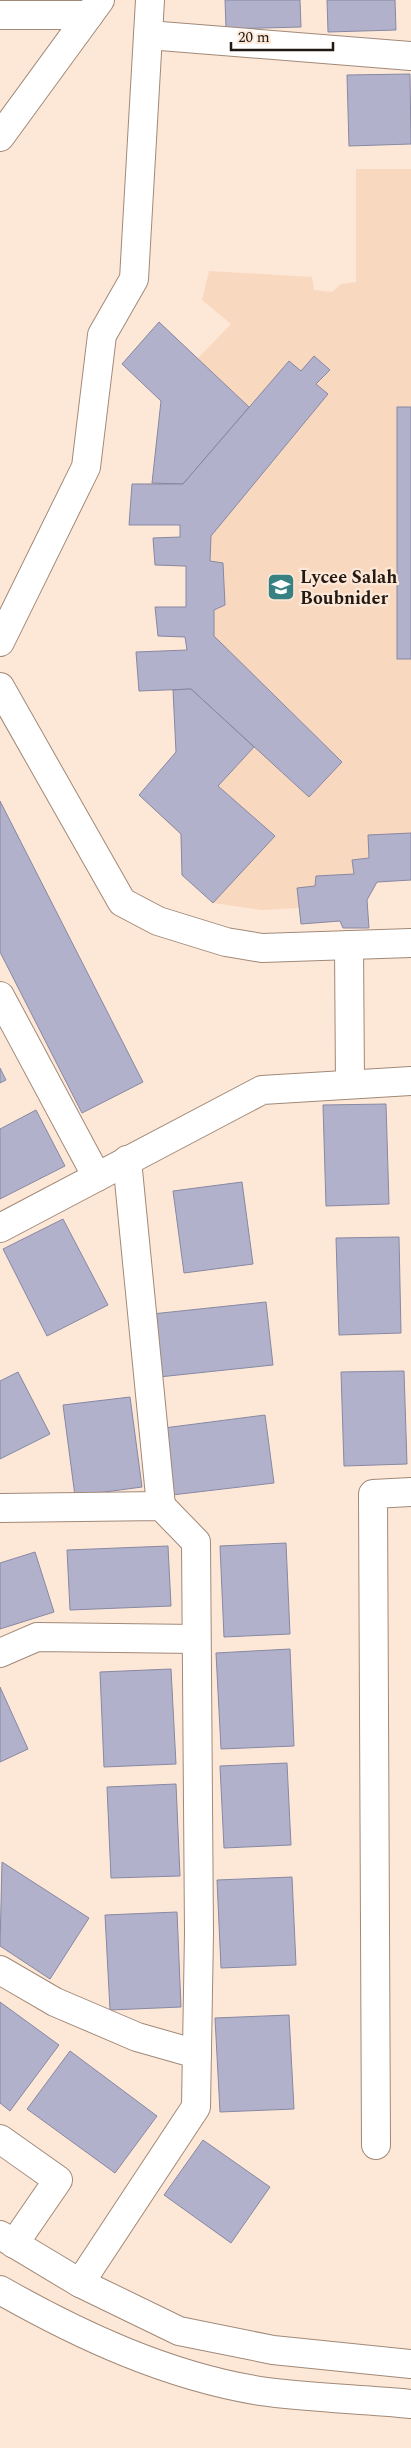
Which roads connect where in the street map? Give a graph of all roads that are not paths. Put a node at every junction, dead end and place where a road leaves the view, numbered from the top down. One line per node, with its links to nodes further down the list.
1 (150, 0): 4 (street)
2 (94, 7): 3 (street); 6 (street)
3 (0, 15)
4 (148, 36): 5 (street); 7 (street)
5 (411, 56)
6 (0, 138)
7 (0, 642)
8 (0, 687): 10 (street)
9 (411, 943): 10 (street)
10 (349, 945): 13 (street)
11 (0, 996): 15 (street)
12 (411, 1081): 13 (street)
13 (350, 1084): 14 (street)
14 (127, 1160): 15 (street); 18 (street)
15 (97, 1177): 16 (street)
16 (0, 1228)
17 (411, 1492): 25 (street)
18 (161, 1506): 19 (street); 20 (street)
19 (0, 1508)
20 (196, 1639): 21 (street); 23 (street)
21 (0, 1652)
22 (0, 1970): 23 (street)
23 (197, 2054): 27 (street)
24 (0, 2139): 26 (street)
25 (376, 2145)
26 (7, 2240): 27 (street)
27 (80, 2283): 29 (street)
28 (0, 2290): 30 (street)
29 (411, 2364)
30 (411, 2404)

